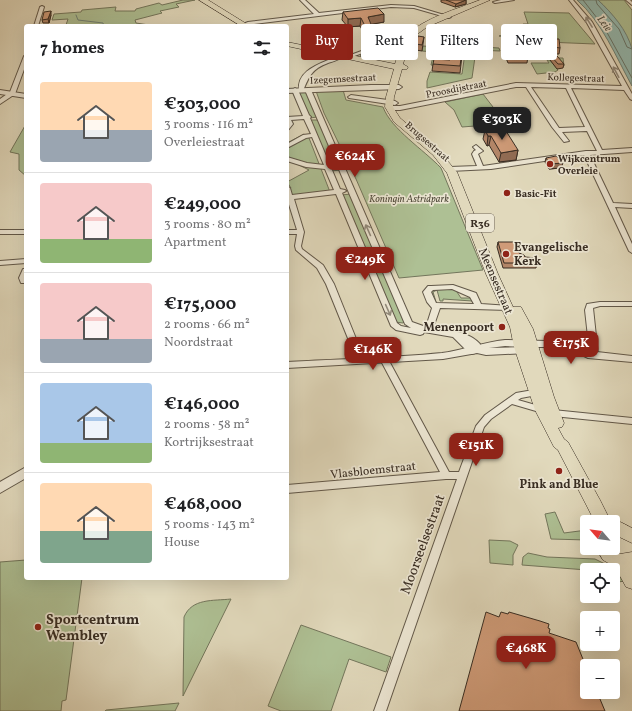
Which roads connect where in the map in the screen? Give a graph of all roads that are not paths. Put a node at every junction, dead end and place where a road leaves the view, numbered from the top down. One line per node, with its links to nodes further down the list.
1 (203, 0): 15 (main road)
2 (302, 0): 12 (street)
3 (392, 0): 10 (street)
4 (486, 0): 13 (main road)
5 (512, 0): 8 (street)
6 (570, 0): 26 (street, one-way to 6)
7 (628, 0): 9 (street)
8 (494, 1): 13 (main road)
9 (632, 4)
10 (395, 6): 12 (street); 13 (street)
11 (42, 7): 14 (street)
12 (318, 14): 16 (street)
13 (447, 17): 22 (main road)
14 (37, 24)
15 (240, 24)
16 (256, 24)
17 (289, 44): 18 (main road)
18 (301, 48)
19 (353, 57): 22 (main road)
20 (335, 60): 27 (street)
21 (24, 61): 29 (street)
22 (402, 65): 24 (main road)
23 (527, 85): 25 (street, Kollegestraat); 34 (street, Proosdijstraat); 39 (street)
24 (396, 87): 27 (street, Izegemsestraat); 34 (main road)
25 (568, 87): 26 (street, Kollegestraat); 38 (street)
26 (625, 88): 32 (street)
27 (301, 90): 28 (street, Izegemsestraat); 35 (street); 36 (street)
28 (289, 91)
29 (5, 94): 30 (street); 33 (street)
30 (24, 96)
31 (351, 97): 34 (street, Proosdijstraat)
32 (632, 98)
33 (0, 102)
34 (392, 106): 50 (main road, Brugsestraat / R36)
35 (319, 118): 36 (street); 51 (street)
36 (308, 119): 37 (street); 40 (street)
37 (289, 122)
38 (589, 129): 39 (street); 45 (street)
39 (558, 130): 41 (street)
40 (315, 135): 42 (street); 48 (street)
41 (566, 141)
42 (289, 145)
43 (476, 146): 49 (street)
44 (632, 150): 45 (street)
45 (600, 152): 46 (street)
46 (586, 153): 49 (street); 55 (street)
47 (289, 160): 48 (street)
48 (328, 167): 53 (street)
49 (481, 168): 50 (street)
50 (454, 169): 71 (main road, Meensestraat / R36); 73 (main road, Meensestraat / R36)
51 (351, 190): 53 (street); 62 (street, one-way to 51)
52 (289, 192): 53 (street)
53 (338, 192): 63 (street)
54 (289, 195): 60 (street)
55 (612, 206): 56 (street); 61 (street)
56 (632, 206)
57 (0, 232): 58 (street)
58 (24, 232)
59 (289, 232): 60 (street)
60 (301, 232): 78 (street)
61 (632, 251)
62 (381, 259): 63 (street); 72 (street)
63 (368, 260): 72 (street, one-way to 72)
64 (24, 262): 65 (street)
65 (0, 263)
66 (24, 276): 67 (street)
67 (24, 281)
68 (632, 304): 75 (street)
69 (436, 307): 70 (street); 70 (street); 72 (street)
70 (478, 307): 71 (street)
71 (508, 308): 73 (main road, Meensestraat / R36)
72 (428, 331): 74 (street)
73 (527, 346): 74 (street); 75 (street); 80 (main road, R36)
74 (474, 350): 76 (street)
75 (594, 355): 77 (street)
76 (384, 359): 78 (street); 84 (street)
77 (632, 359)
78 (361, 361): 79 (street)
79 (289, 365)
80 (544, 400): 81 (street); 81 (street, Moorseelsestraat); 82 (street); 88 (main road, R36)
81 (511, 401): 85 (street, Moorseelsestraat)
82 (632, 421)
83 (24, 473): 86 (street)
84 (446, 475): 85 (street, Vlasbloemstraat); 87 (street, Vlasbloemstraat)
85 (462, 476): 94 (street, Moorseelsestraat)
86 (0, 488)
87 (289, 489)
88 (595, 504): 89 (main road, R36); 90 (main road, R36)
89 (600, 515)
90 (604, 515)
91 (607, 555): 92 (main road)
92 (629, 560): 93 (main road)
93 (632, 582)
94 (380, 711)

